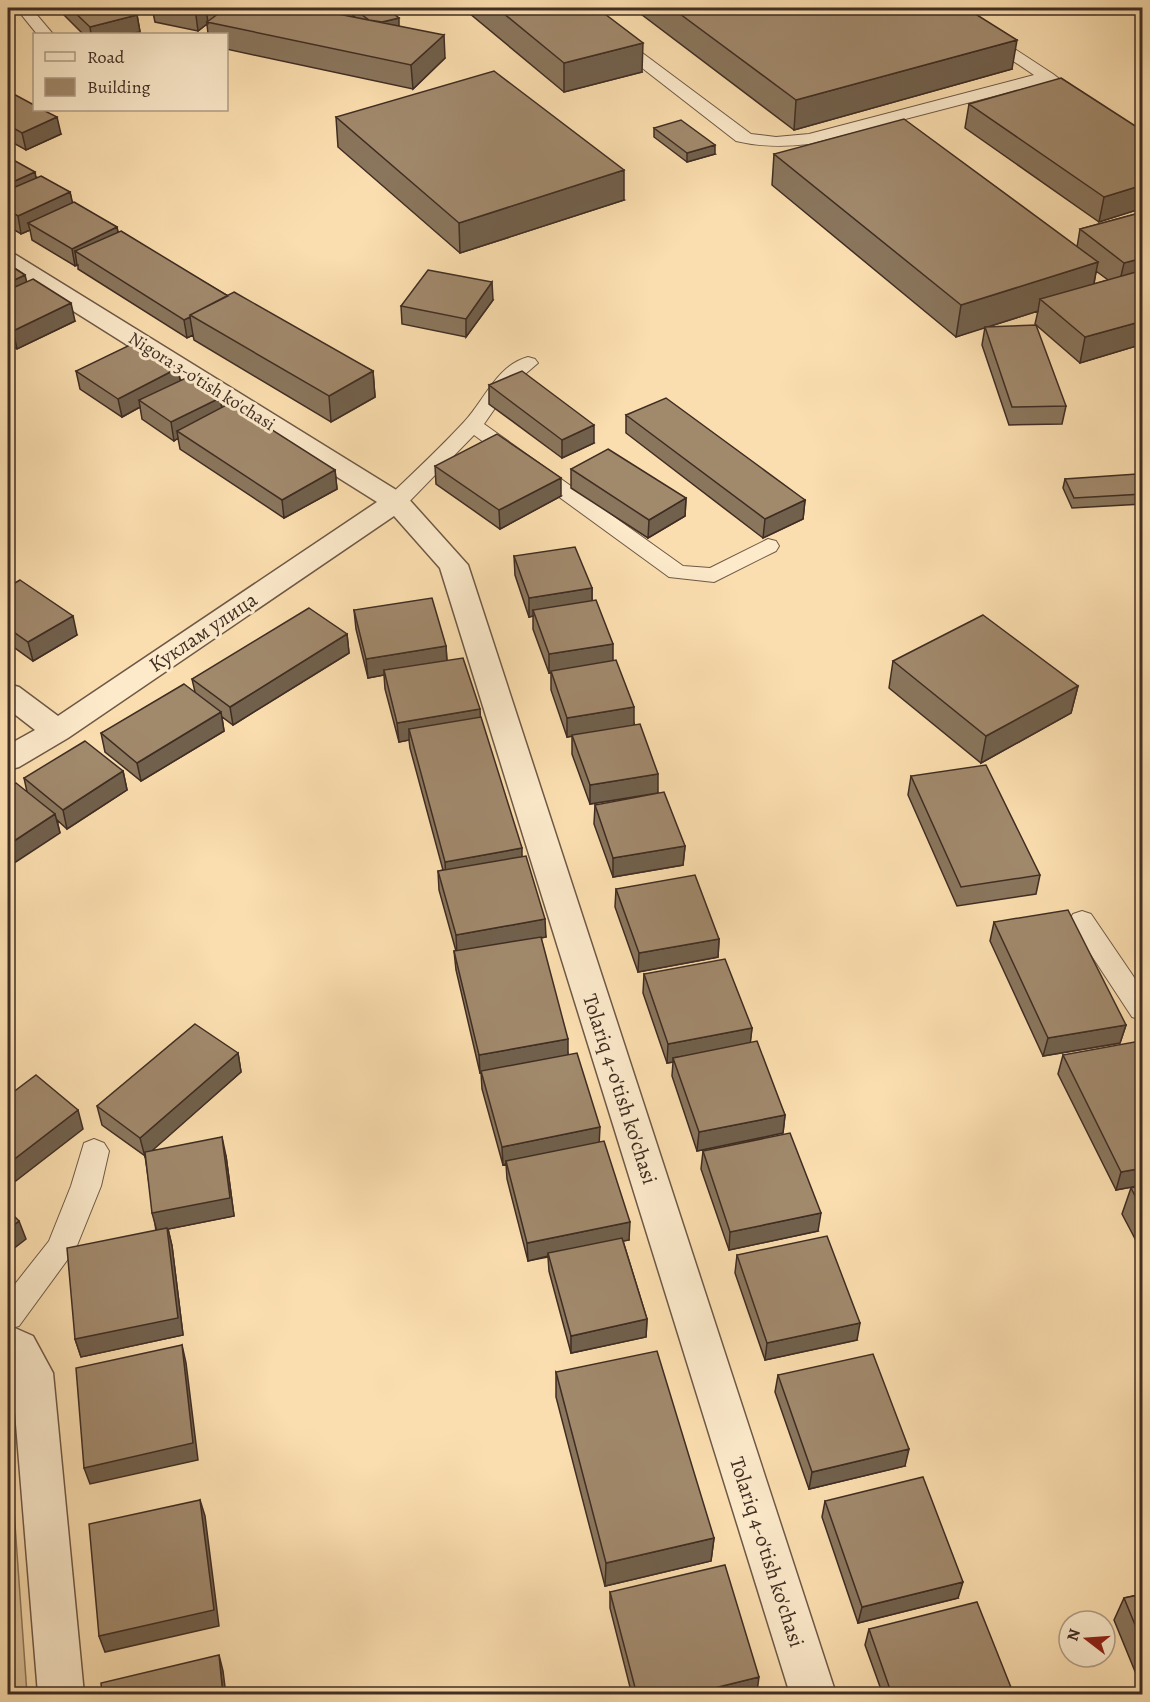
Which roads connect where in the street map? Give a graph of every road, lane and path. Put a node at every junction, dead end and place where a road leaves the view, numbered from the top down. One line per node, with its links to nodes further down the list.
1 (23, 8): 4 (lane)
2 (573, 8): 5 (lane)
3 (942, 8): 5 (lane)
4 (44, 33)
5 (1047, 77): 6 (lane)
6 (1090, 107)
7 (8, 260): 10 (street, Nigora 3-o'tish ko'chasi)
8 (528, 363): 9 (lane)
9 (473, 425): 10 (lane); 11 (lane)
10 (396, 502): 13 (street, Куклам улица); 21 (street, Tolariq 4-o'tish ko'chasi)
11 (768, 546)
12 (8, 694): 13 (street)
13 (57, 731): 14 (street, Куклам улица)
14 (8, 759)
15 (1082, 921): 16 (lane)
16 (1143, 1011)
17 (94, 1150): 18 (lane)
18 (8, 1316)
19 (8, 1343): 20 (street)
20 (61, 1695)
21 (813, 1695)

